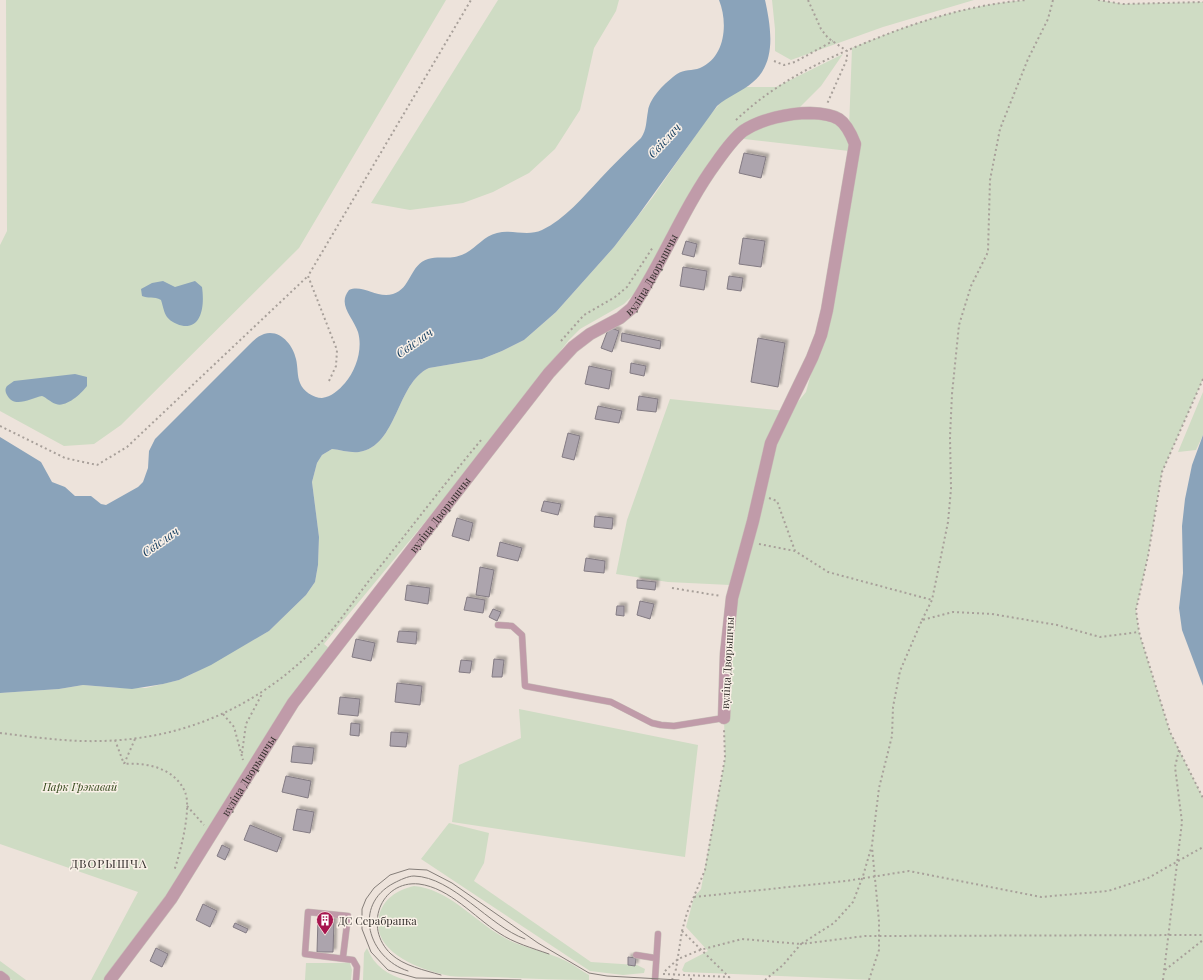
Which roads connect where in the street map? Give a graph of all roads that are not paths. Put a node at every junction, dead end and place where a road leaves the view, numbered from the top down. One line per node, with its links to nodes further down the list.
1 (498, 625): 2 (lane)
2 (724, 718): 9 (street, вуліца Дворышчы)
3 (658, 934): 6 (lane)
4 (636, 954): 6 (lane)
5 (343, 957): 5 (lane); 10 (lane)
6 (655, 958): 11 (lane)
7 (0, 978): 8 (street)
8 (4, 980)
9 (110, 980)
10 (356, 980)
11 (655, 980)

